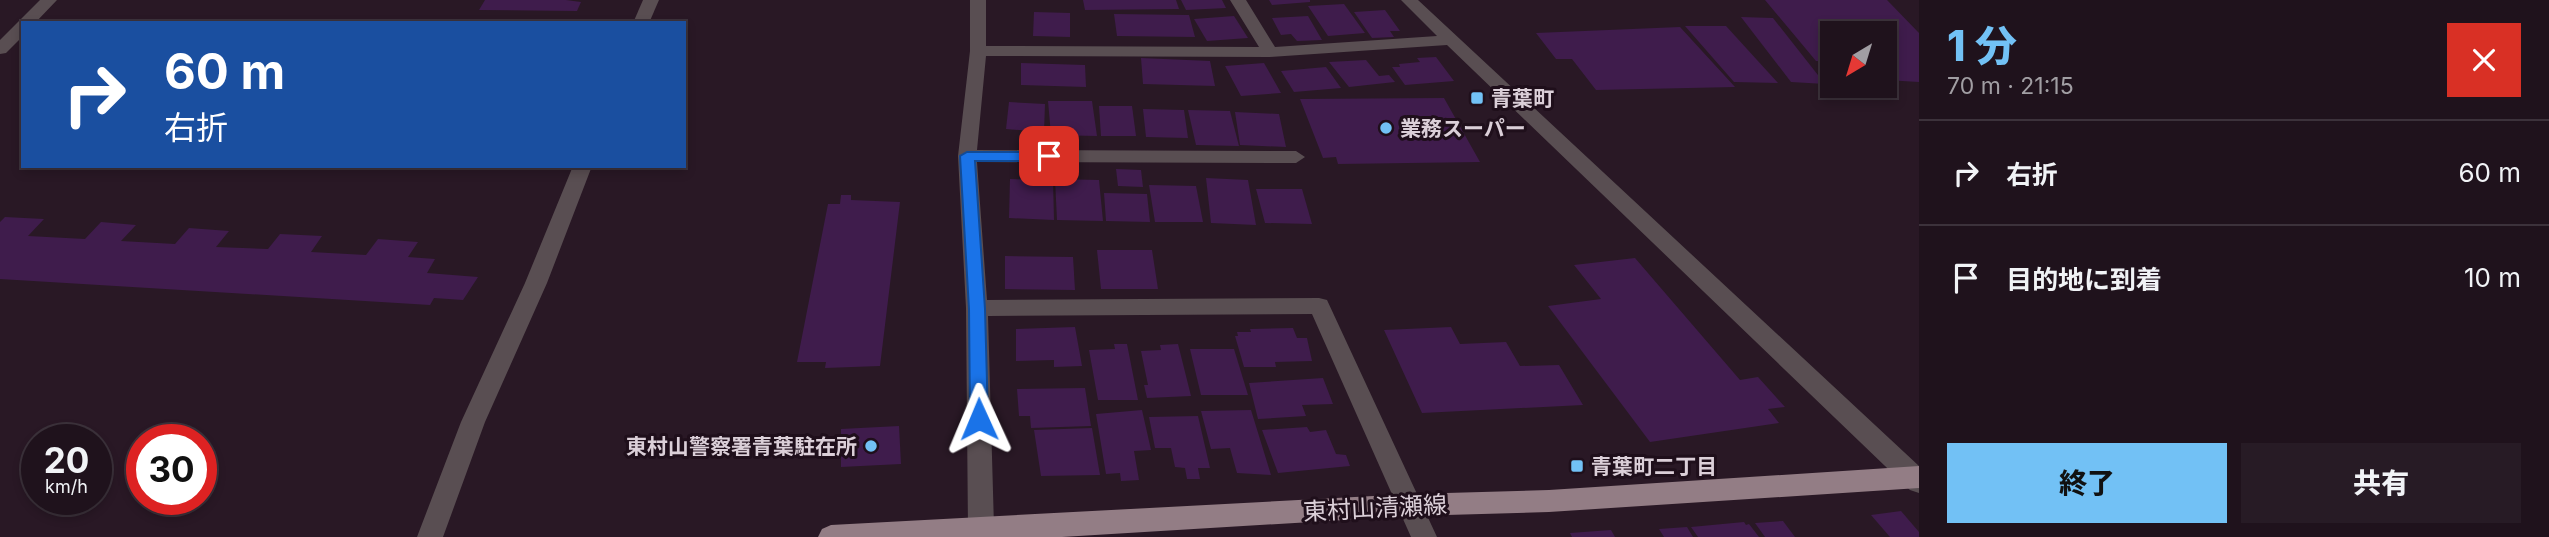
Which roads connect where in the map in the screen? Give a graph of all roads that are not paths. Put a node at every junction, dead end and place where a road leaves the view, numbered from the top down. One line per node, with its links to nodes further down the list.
1 (49, 0): 6 (street)
2 (651, 0): 7 (street)
3 (978, 0): 11 (street)
4 (1238, 0): 12 (street)
5 (1409, 0): 9 (street)
6 (27, 21)
7 (642, 21)
8 (21, 27): 10 (street)
9 (1451, 40): 12 (street); 17 (street)
10 (0, 49)
11 (978, 51): 12 (street); 13 (street)
12 (1270, 52)
13 (967, 156): 14 (street); 16 (street)
14 (1296, 157)
15 (582, 168): 20 (street)
16 (977, 309): 18 (street); 19 (street)
17 (1918, 479): 18 (main road, 東村山清瀬線)
18 (1411, 505): 19 (main road, 東村山清瀬線); 22 (street)
19 (984, 533): 21 (main road, 東村山清瀬線)
20 (430, 537)
21 (831, 537)
22 (1424, 537)

